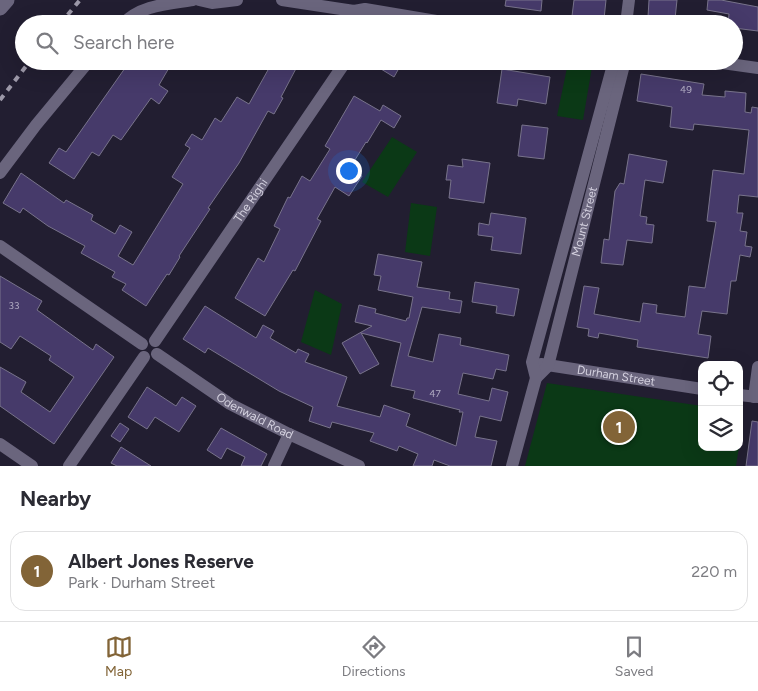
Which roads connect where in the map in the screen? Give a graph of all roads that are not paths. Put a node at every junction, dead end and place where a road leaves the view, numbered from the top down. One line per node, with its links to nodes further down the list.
1 (7, 0): 8 (street)
2 (193, 0): 11 (street)
3 (199, 0): 4 (street)
4 (237, 0)
5 (282, 0): 9 (street)
6 (356, 0): 9 (street)
7 (629, 0): 14 (street)
8 (0, 8)
9 (365, 9): 10 (street)
10 (380, 12): 12 (street); 13 (street)
11 (133, 15)
12 (378, 15)
13 (398, 15)
14 (627, 15)
15 (743, 66): 16 (street)
16 (758, 68)
17 (82, 70): 21 (street)
18 (340, 70): 23 (street, The Righi)
19 (612, 70): 27 (street, Mount Street)
20 (623, 70): 28 (street, Mount Street)
21 (0, 174)
22 (0, 246): 24 (street)
23 (155, 341): 24 (street); 25 (street)
24 (142, 344): 26 (street)
25 (157, 354): 26 (street); 34 (street, Odenwald Road)
26 (144, 357): 38 (street)
27 (532, 362): 28 (street, Durham Street); 30 (street, Mount Street)
28 (548, 366): 30 (street, Mount Street); 31 (street, Durham Street)
29 (758, 367): 33 (street)
30 (536, 378): 41 (street, Mount Street)
31 (698, 388)
32 (743, 395): 33 (street)
33 (756, 397)
34 (289, 434): 36 (street, Odenwald Road); 39 (street)
35 (0, 444): 37 (street)
36 (338, 462): 40 (street, Odenwald Road)
37 (32, 466)
38 (69, 466)
39 (274, 466)
40 (360, 466)
41 (512, 466)

